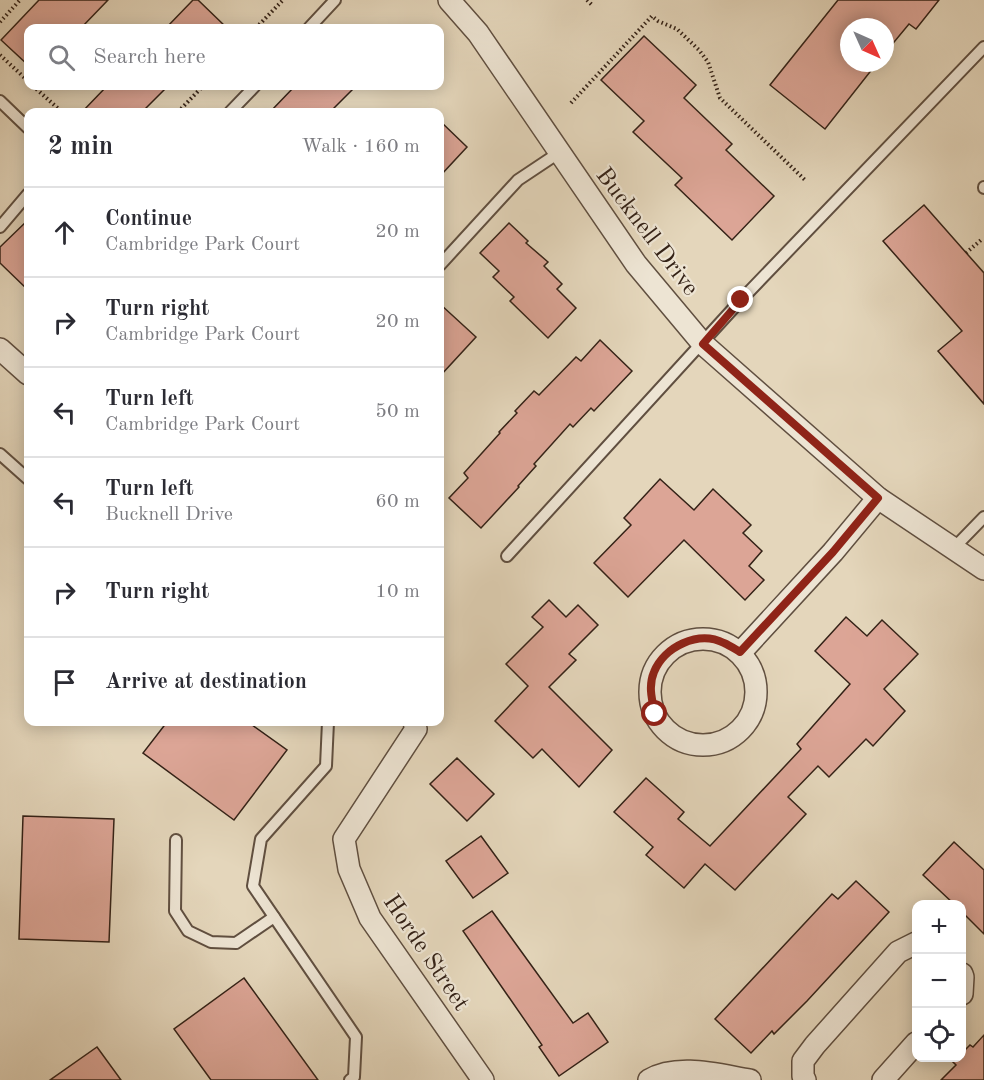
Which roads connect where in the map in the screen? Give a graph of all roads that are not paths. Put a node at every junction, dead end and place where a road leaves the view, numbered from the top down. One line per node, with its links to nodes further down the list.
1 (335, 0): 3 (lane)
2 (449, 0): 9 (street, Bucknell Drive)
3 (313, 24)
4 (984, 47): 13 (lane)
5 (251, 90): 7 (lane)
6 (0, 101): 8 (lane)
7 (234, 108)
8 (24, 124)
9 (560, 152): 12 (lane); 13 (street, Bucknell Drive)
10 (24, 199): 11 (lane)
11 (0, 227)
12 (444, 260)
13 (703, 344): 18 (street, Bucknell Drive); 21 (lane)
14 (0, 349): 15 (street)
15 (24, 370)
16 (0, 454): 17 (lane)
17 (24, 475)
18 (878, 498): 20 (street, Bucknell Drive); 23 (street)
19 (984, 517): 20 (lane)
20 (953, 549): 22 (street, Bucknell Drive)
21 (507, 556)
22 (984, 569)
23 (740, 652): 23 (street)
24 (328, 726): 27 (lane)
25 (415, 726): 31 (street, Horde Street)
26 (176, 840): 27 (lane)
27 (274, 916): 30 (lane)
28 (912, 945): 34 (street)
29 (912, 1047): 35 (street)
30 (350, 1080)
31 (483, 1080)
32 (649, 1080): 33 (street)
33 (750, 1080)
34 (805, 1080)
35 (883, 1080)

